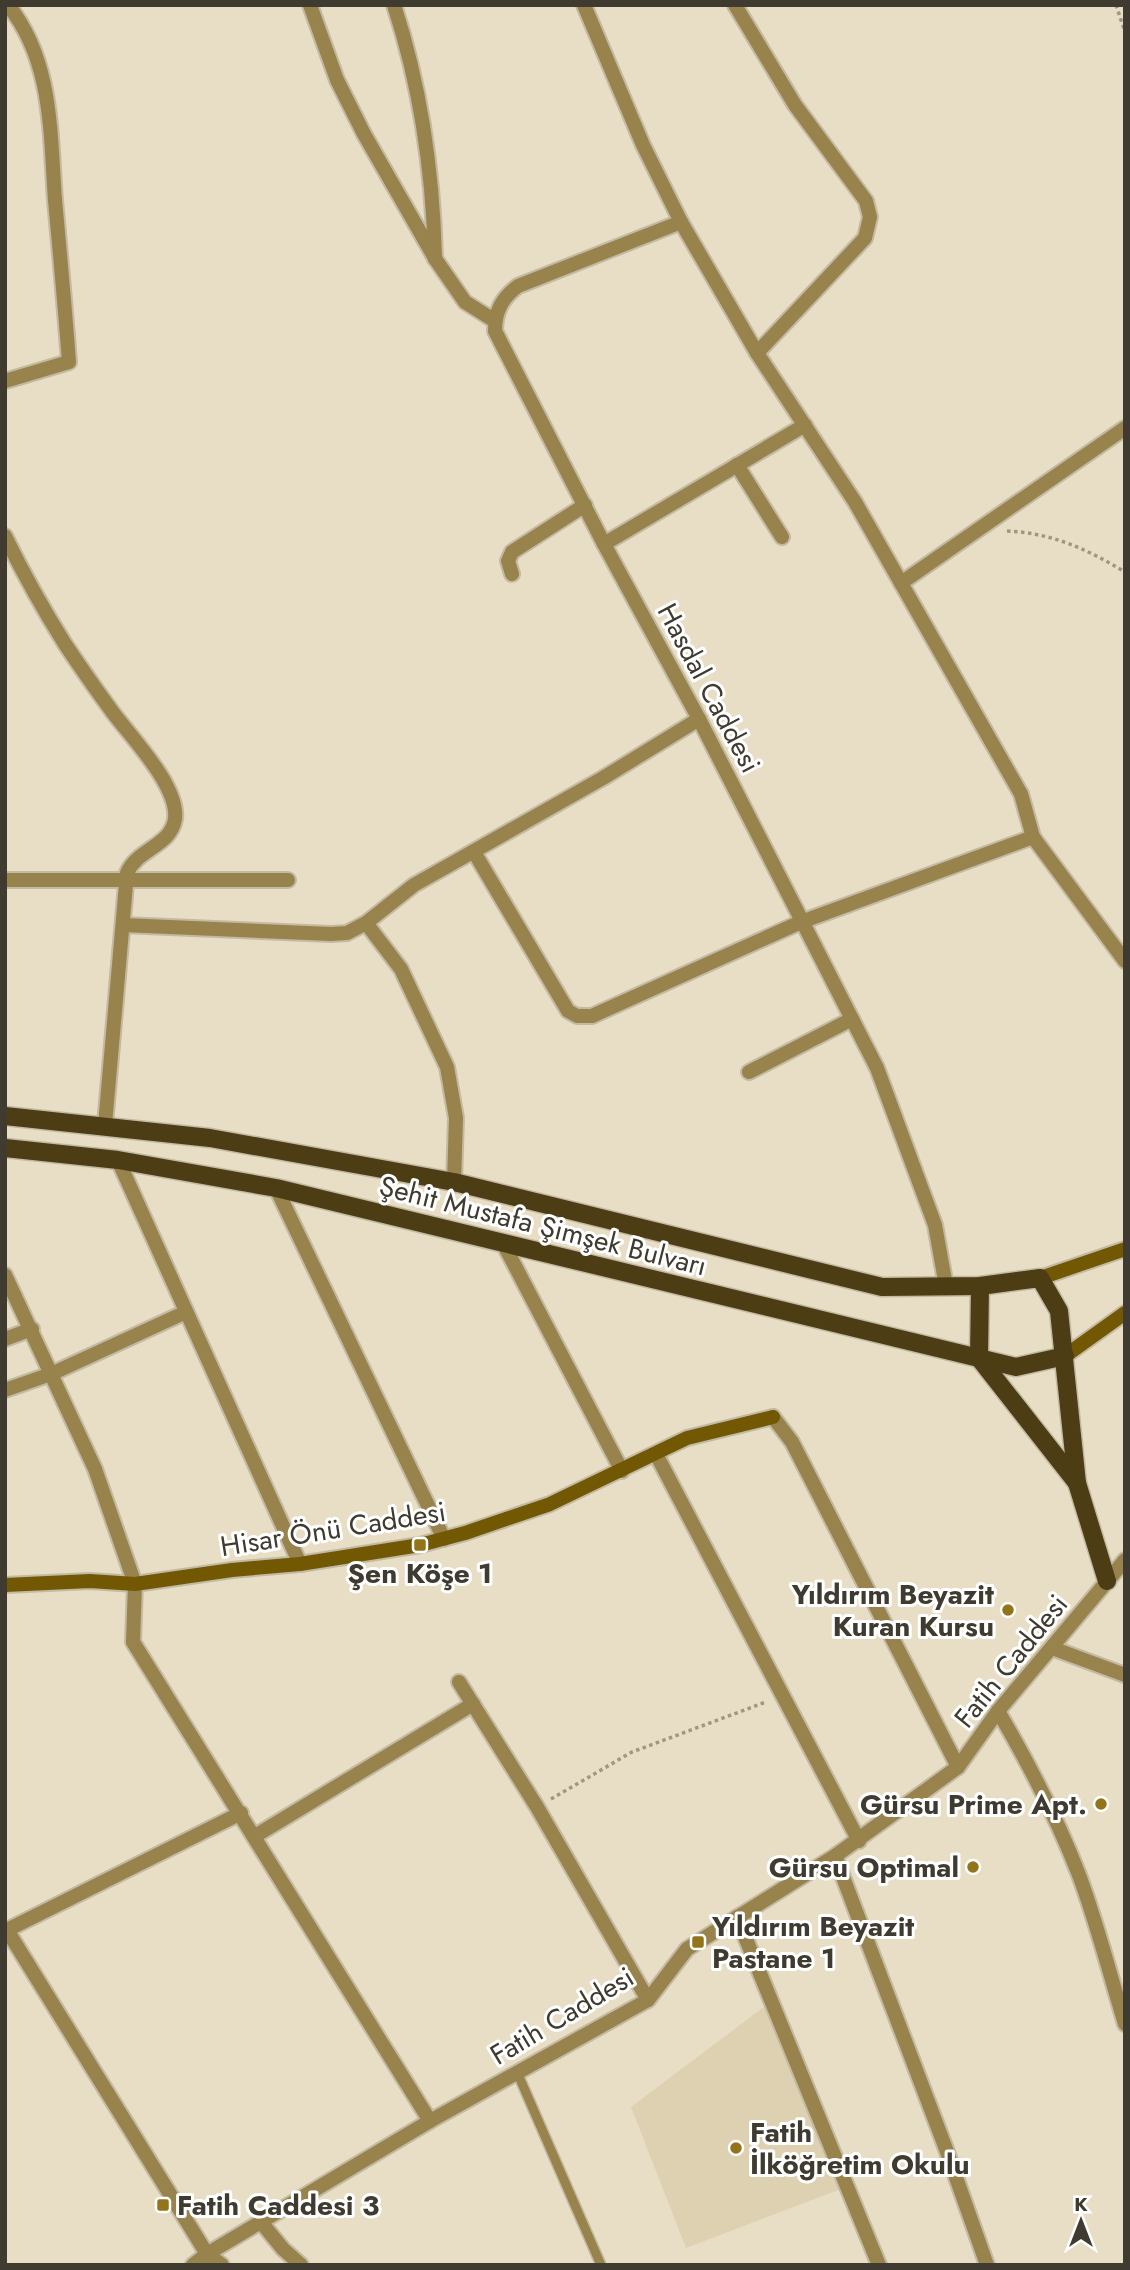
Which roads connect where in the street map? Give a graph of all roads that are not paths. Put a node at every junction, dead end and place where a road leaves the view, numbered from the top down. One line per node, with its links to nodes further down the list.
1 (8, 5): 10 (street)
2 (310, 5): 7 (street)
3 (394, 5): 7 (street)
4 (584, 5): 6 (street)
5 (735, 5): 9 (street)
6 (681, 222): 8 (street); 9 (street)
7 (436, 260): 8 (street)
8 (495, 321): 14 (street, Hasdal Caddesi)
9 (757, 353): 11 (street)
10 (5, 381)
11 (805, 425): 13 (street); 19 (street)
12 (1125, 428): 19 (street)
13 (737, 465): 16 (street); 17 (street)
14 (585, 505): 17 (street, Hasdal Caddesi); 18 (street)
15 (5, 536): 24 (street)
16 (782, 537)
17 (604, 544): 20 (street, Hasdal Caddesi)
18 (512, 574)
19 (901, 583): 21 (street)
20 (699, 719): 22 (street); 26 (street, Hasdal Caddesi)
21 (1033, 836): 26 (street); 29 (street)
22 (474, 852): 26 (street); 27 (street)
23 (5, 880): 24 (street)
24 (126, 880): 25 (street); 28 (street)
25 (288, 880)
26 (802, 922): 30 (street, Hasdal Caddesi)
27 (366, 923): 28 (street); 36 (street)
28 (123, 925): 33 (street)
29 (1125, 961)
30 (852, 1019): 31 (street); 42 (street, Hasdal Caddesi)
31 (749, 1072)
32 (5, 1116): 33 (main road, Şehit Mustafa Şimşek Bulvarı)
33 (105, 1125): 36 (main road, Şehit Mustafa Şimşek Bulvarı)
34 (5, 1148): 35 (main road, Şehit Mustafa Şimşek Bulvarı)
35 (118, 1160): 37 (main road, Şehit Mustafa Şimşek Bulvarı); 44 (street)
36 (454, 1182): 42 (main road, Şehit Mustafa Şimşek Bulvarı)
37 (276, 1188): 38 (main road, Şehit Mustafa Şimşek Bulvarı); 56 (street)
38 (503, 1243): 49 (main road, Şehit Mustafa Şimşek Bulvarı); 54 (street)
39 (1125, 1249): 41 (main road)
40 (5, 1275): 46 (street)
41 (1040, 1278): 43 (main road, Şehit Mustafa Şimşek Bulvarı); 48 (main road)
42 (946, 1286): 43 (main road, Şehit Mustafa Şimşek Bulvarı)
43 (980, 1286): 49 (main road)
44 (186, 1312): 50 (street); 58 (street)
45 (1125, 1313): 48 (main road)
46 (32, 1329): 47 (street); 50 (street)
47 (5, 1339)
48 (1065, 1356): 49 (main road, Şehit Mustafa Şimşek Bulvarı); 55 (main road)
49 (979, 1358): 55 (main road)
50 (51, 1374): 51 (street); 60 (street)
51 (5, 1391)
52 (773, 1417): 53 (main road, Hisar Önü Caddesi); 67 (street)
53 (656, 1454): 54 (main road, Hisar Önü Caddesi); 70 (street)
54 (622, 1471): 56 (main road, Hisar Önü Caddesi)
55 (1077, 1483): 59 (main road)
56 (444, 1539): 58 (main road, Hisar Önü Caddesi)
57 (1125, 1560): 59 (street, Fatih Caddesi)
58 (300, 1564): 60 (main road, Hisar Önü Caddesi)
59 (1108, 1581): 62 (street, Fatih Caddesi)
60 (135, 1584): 61 (main road, Hisar Önü Caddesi); 68 (street)
61 (5, 1585)
62 (1052, 1648): 63 (street); 66 (street, Fatih Caddesi)
63 (1125, 1675)
64 (459, 1682): 65 (street)
65 (473, 1704): 69 (street); 74 (street)
66 (998, 1711): 67 (street, Fatih Caddesi); 75 (street)
67 (958, 1767): 70 (street, Fatih Caddesi)
68 (241, 1813): 69 (street); 73 (street)
69 (255, 1836): 77 (street)
70 (859, 1840): 71 (street, Fatih Caddesi)
71 (835, 1856): 72 (street, Fatih Caddesi); 85 (street)
72 (737, 1917): 74 (street, Fatih Caddesi); 84 (street)
73 (6, 1930): 79 (street)
74 (648, 2000): 76 (street, Fatih Caddesi)
75 (1125, 2024)
76 (517, 2072): 77 (street, Fatih Caddesi); 83 (lane)
77 (430, 2120): 78 (street, Fatih Caddesi)
78 (261, 2222): 79 (street, Fatih Caddesi); 82 (street)
79 (207, 2255): 80 (street, Fatih Caddesi); 81 (street)
80 (193, 2265)
81 (222, 2265)
82 (301, 2265)
83 (601, 2265)
84 (879, 2265)
85 (987, 2265)

